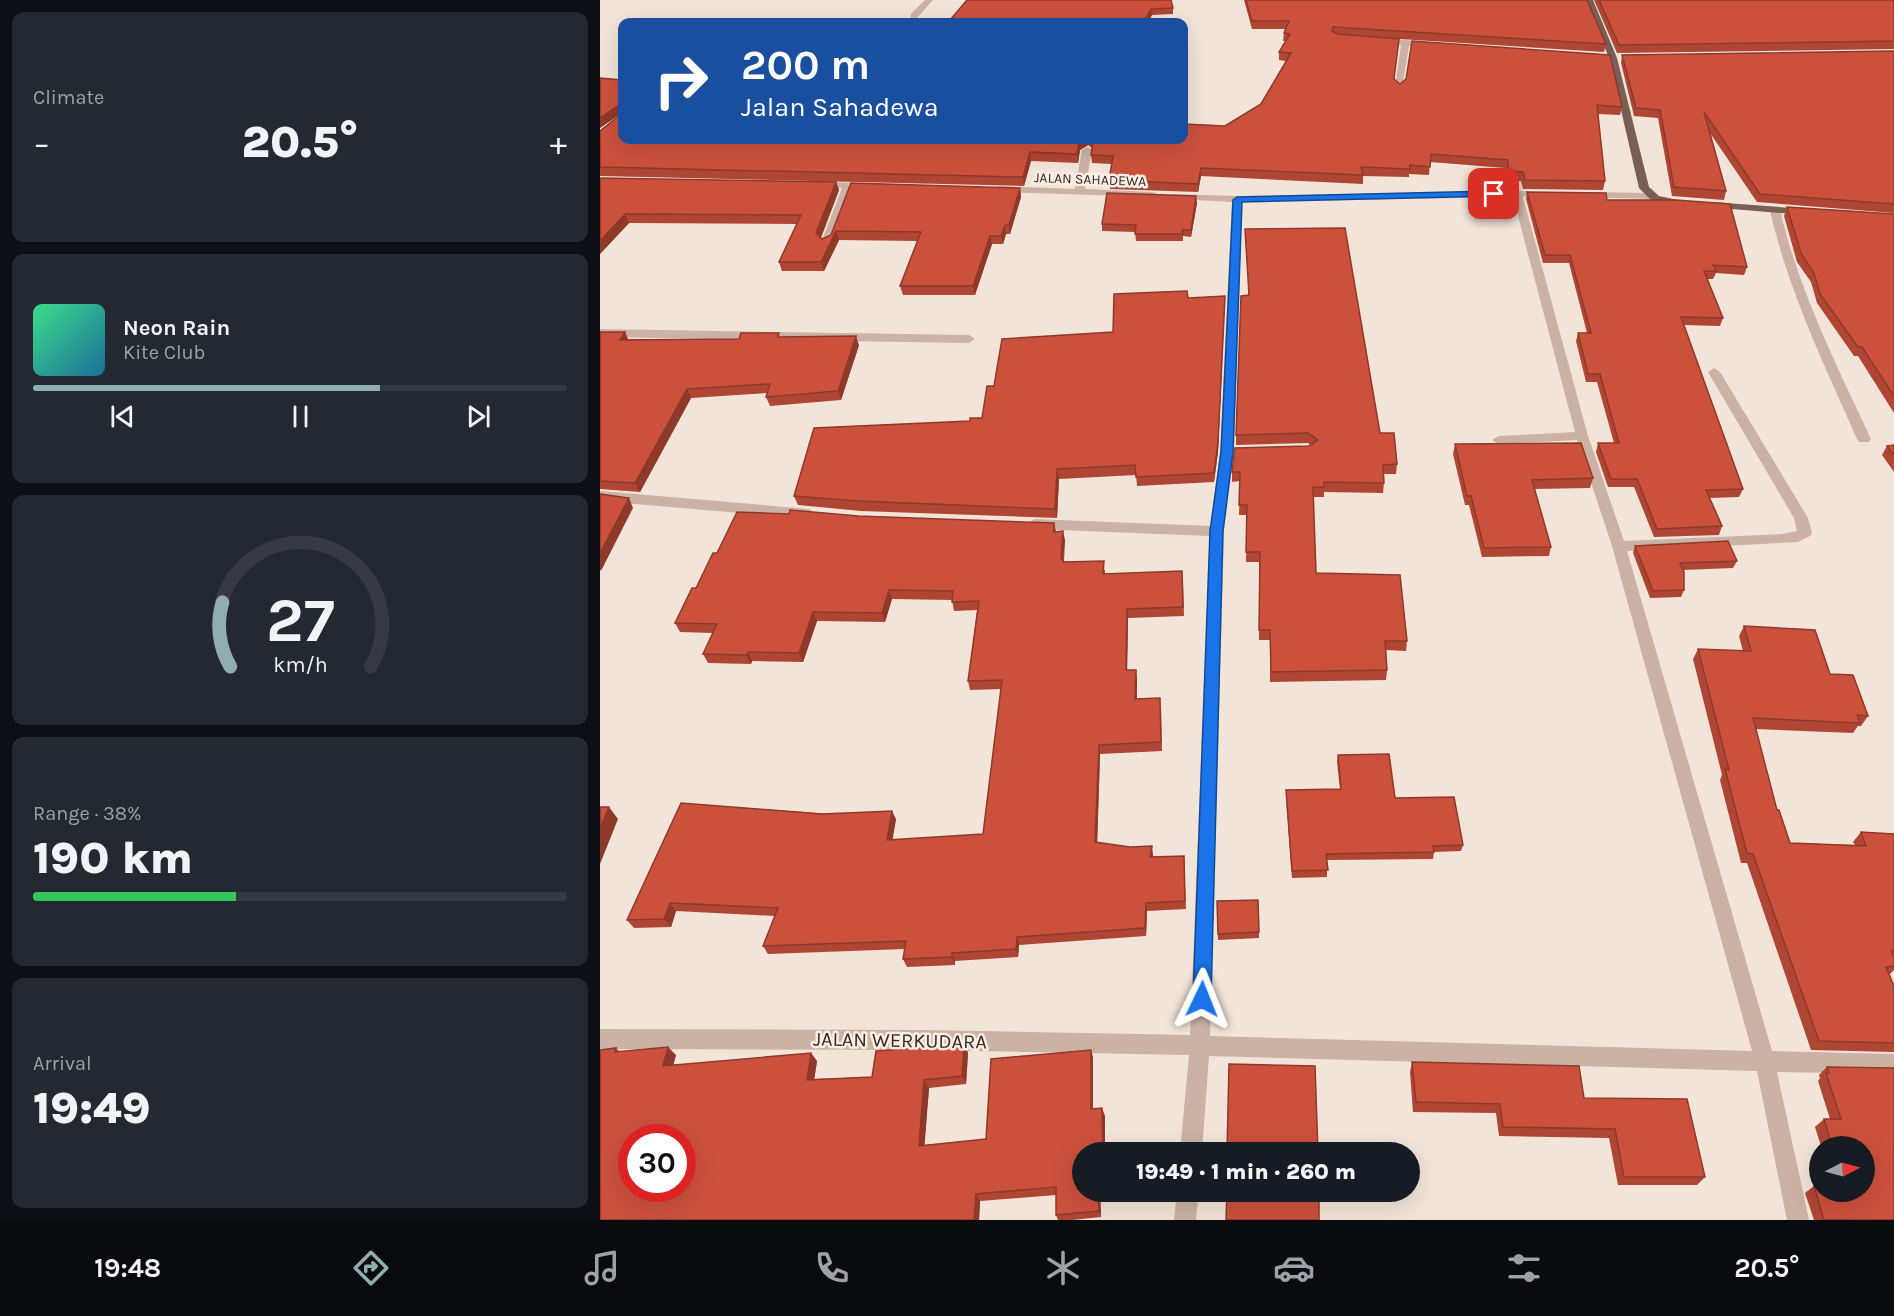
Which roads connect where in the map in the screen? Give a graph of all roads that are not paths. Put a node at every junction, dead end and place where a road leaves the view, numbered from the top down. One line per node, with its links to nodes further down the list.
1 (929, 0): 3 (street)
2 (1589, 0): 8 (main road)
3 (914, 16)
4 (1371, 41): 5 (street)
5 (1405, 44): 6 (street); 10 (street)
6 (1440, 46)
7 (1602, 57): 8 (street)
8 (1613, 58): 9 (street); 20 (main road)
9 (1625, 58)
10 (1399, 87)
11 (1087, 150): 16 (street)
12 (813, 185): 13 (street)
13 (848, 185): 14 (street); 24 (street)
14 (884, 186)
15 (988, 189): 16 (street, JALAN SAHADEWA)
16 (1080, 192): 21 (street, JALAN SAHADEWA)
17 (1517, 194): 18 (street, JALAN SAHADEWA); 21 (street, JALAN SAHADEWA); 28 (street)
18 (1540, 194)
19 (1573, 194): 20 (street)
20 (1650, 196): 22 (main road)
21 (1237, 200): 34 (street)
22 (1775, 210): 23 (main road); 29 (street)
23 (1810, 213)
24 (826, 243)
25 (600, 333): 26 (street)
26 (969, 339)
27 (1714, 372): 35 (street)
28 (1582, 436): 30 (street); 35 (street)
29 (1864, 439)
30 (1499, 440)
31 (600, 496): 32 (street)
32 (826, 515)
33 (1015, 524): 34 (street)
34 (1216, 531): 37 (street)
35 (1619, 546): 38 (street)
36 (600, 1039): 37 (street, JALAN WERKUDARA)
37 (1200, 1045): 38 (street, JALAN WERKUDARA); 40 (street)
38 (1765, 1062): 39 (street, JALAN WERKUDARA); 43 (street)
39 (1894, 1064)
40 (1192, 1142)
41 (1187, 1202): 42 (street)
42 (1185, 1220)
43 (1797, 1220)

